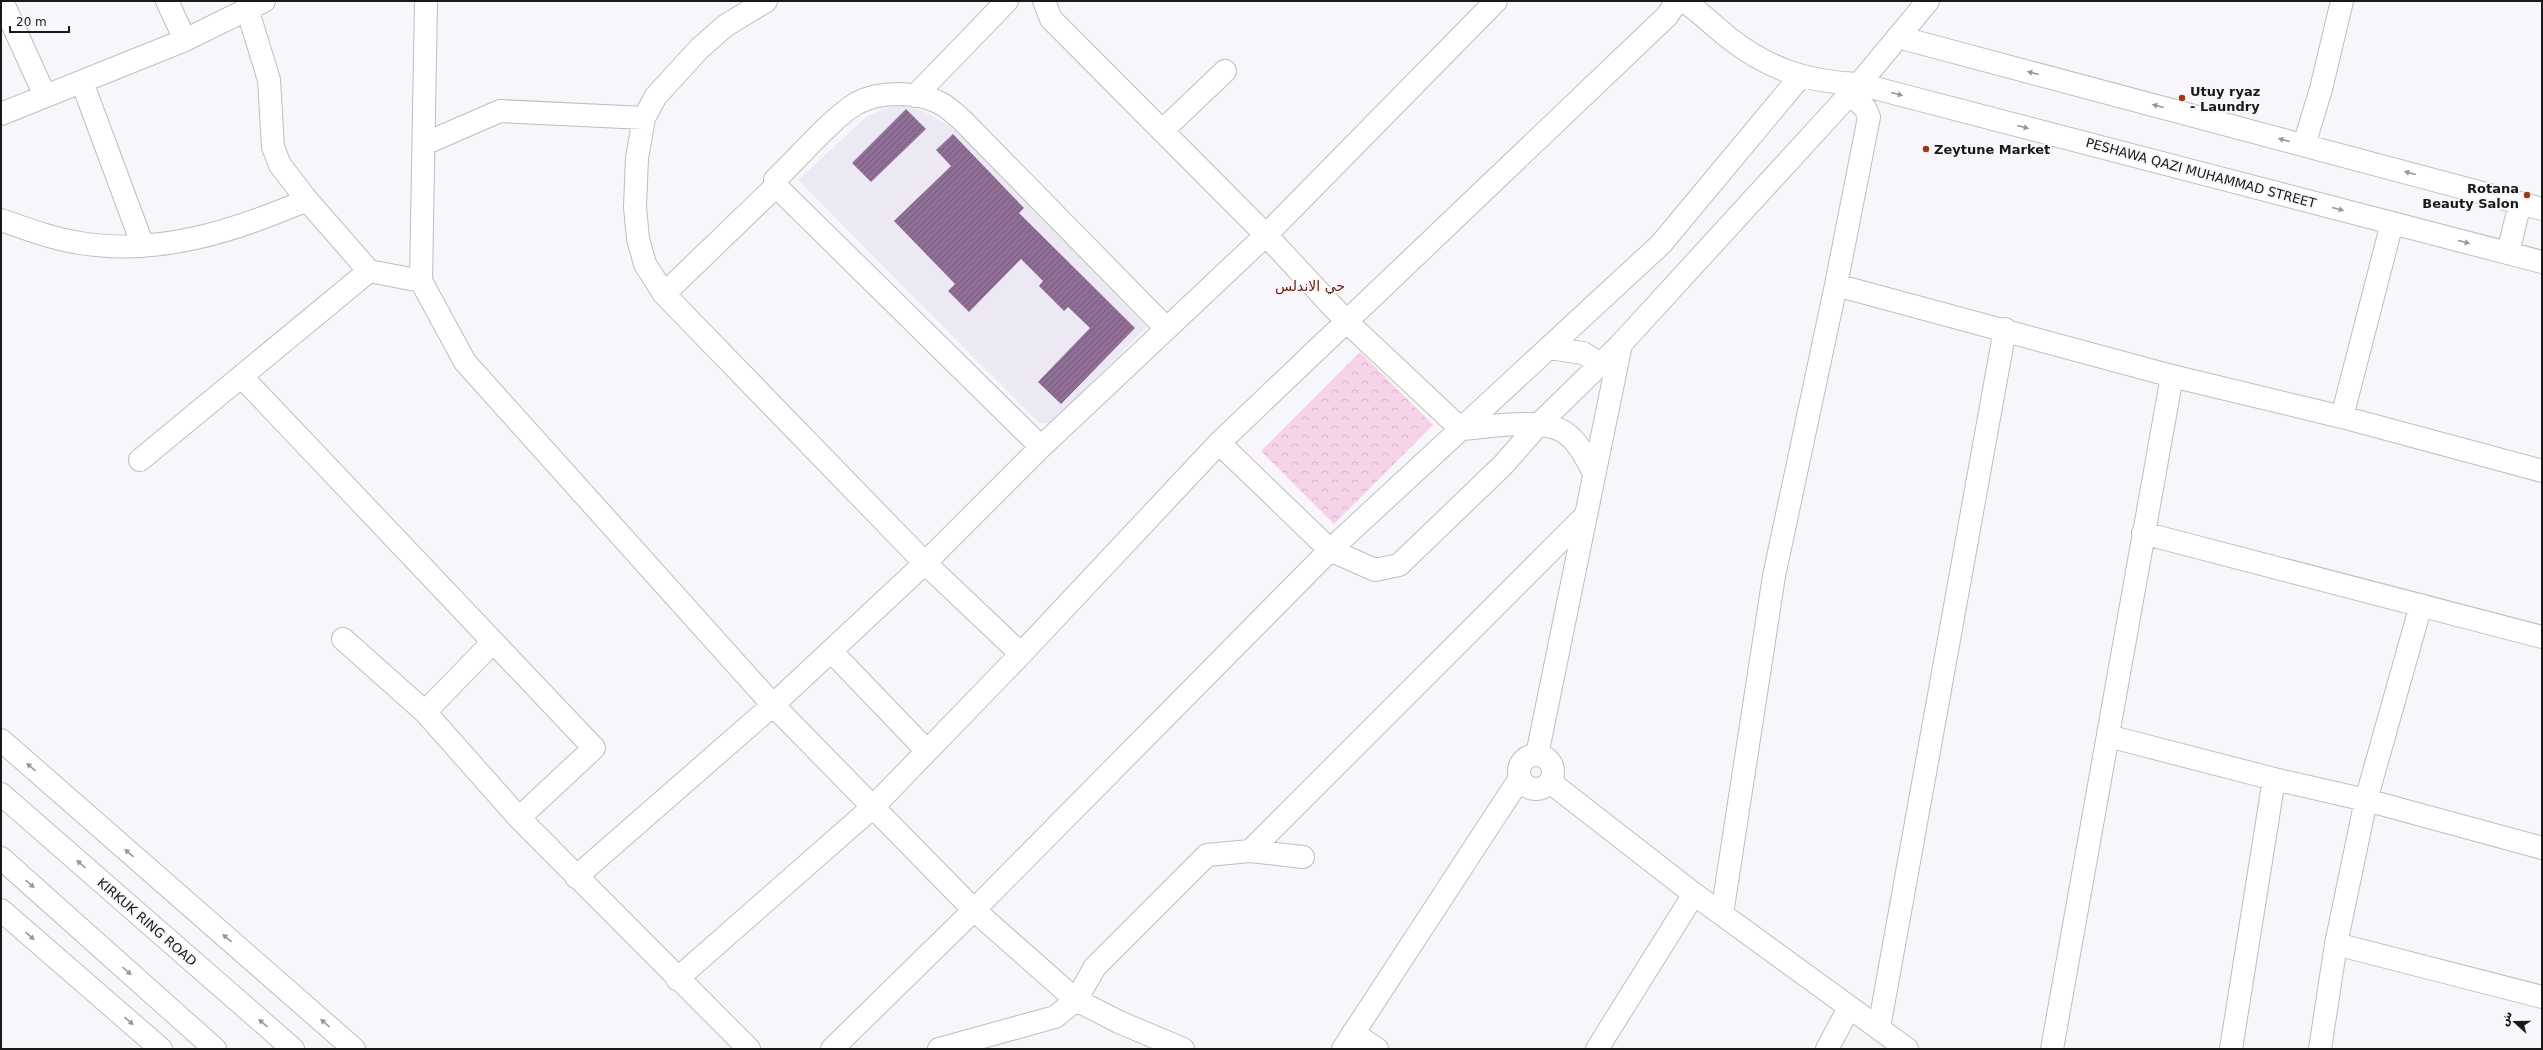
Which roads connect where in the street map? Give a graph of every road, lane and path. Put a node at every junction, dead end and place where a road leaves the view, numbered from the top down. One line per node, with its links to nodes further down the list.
1 (2, 1): 19 (main road)
2 (167, 1): 14 (main road)
3 (426, 1): 24 (main road)
4 (766, 1): 22 (main road)
5 (1007, 1): 20 (main road)
6 (1044, 1): 23 (main road)
7 (1496, 1): 32 (main road)
8 (1677, 1): 40 (main road)
9 (1684, 1): 16 (main road, PESHAWA QAZI MUHAMMAD STREET)
10 (1928, 1): 13 (main road)
11 (2342, 1): 25 (main road)
12 (256, 5): 14 (main road); 27 (main road)
13 (1898, 37): 18 (main road); 25 (main road, one-way to 13)
14 (185, 40): 17 (main road)
15 (1225, 72): 23 (main road)
16 (1800, 77): 18 (main road, PESHAWA QAZI MUHAMMAD STREET); 44 (main road)
17 (82, 82): 19 (main road); 33 (main road)
18 (1855, 89): 31 (main road, PESHAWA QAZI MUHAMMAD STREET, one-way to 31); 38 (main road); 43 (main road)
19 (45, 96): 21 (main road)
20 (915, 96): 26 (main road); 41 (main road)
21 (1, 114)
22 (644, 118): 24 (main road); 39 (main road)
23 (1162, 131): 32 (main road)
24 (424, 144): 37 (main road)
25 (2304, 145): 28 (main road, one-way to 25)
26 (776, 186): 39 (main road); 52 (main road)
27 (306, 200): 33 (main road); 36 (main road)
28 (2520, 203): 29 (main road); 34 (main road)
29 (2542, 209)
30 (1, 220): 33 (main road)
31 (2392, 223): 34 (main road, PESHAWA QAZI MUHAMMAD STREET, one-way to 34); 48 (main road)
32 (1266, 235): 40 (main road); 41 (main road)
33 (143, 246)
34 (2508, 253): 35 (main road, PESHAWA QAZI MUHAMMAD STREET)
35 (2542, 262)
36 (369, 271): 37 (main road); 47 (main road)
37 (421, 281): 66 (main road)
38 (1836, 285): 42 (main road); 87 (main road)
39 (664, 294): 59 (main road)
40 (1347, 322): 50 (main road); 51 (main road)
41 (1166, 328): 52 (main road)
42 (2005, 329): 46 (main road); 93 (main road)
43 (1621, 344): 45 (main road); 55 (main road)
44 (1549, 348): 45 (main road); 50 (main road)
45 (1600, 364): 49 (main road)
46 (2172, 376): 48 (main road); 57 (main road)
47 (242, 377): 53 (main road); 63 (main road)
48 (2342, 417): 54 (main road)
49 (1539, 424): 50 (main road); 55 (main road); 58 (main road)
50 (1461, 429): 58 (main road)
51 (1219, 443): 58 (main road); 65 (main road)
52 (1041, 448): 59 (main road)
53 (140, 460)
54 (2542, 471)
55 (1594, 473): 56 (main road)
56 (1586, 515): 71 (main road); 80 (main road)
57 (2143, 533): 60 (main road); 68 (main road)
58 (1330, 550): 86 (main road)
59 (925, 564): 64 (main road); 65 (main road)
60 (2420, 605): 61 (main road); 76 (main road)
61 (2542, 637)
62 (343, 639): 67 (main road)
63 (493, 642): 67 (main road); 78 (main road)
64 (831, 651): 66 (main road); 70 (main road)
65 (1021, 654): 70 (main road)
66 (773, 705): 77 (main road); 83 (main road)
67 (424, 712): 78 (main road)
68 (2108, 736): 73 (main road); 107 (main road)
69 (1, 740): 98 (main road, one-way to 69)
70 (927, 751): 77 (main road)
71 (1537, 755): 72 (main road); 74 (main road)
72 (1520, 778): 74 (main road); 94 (main road)
73 (2274, 779): 76 (main road); 108 (main road)
74 (1550, 782): 84 (main road)
75 (1, 794): 97 (main road, KIRKUK RING ROAD, one-way to 75)
76 (2366, 800): 79 (main road); 88 (main road)
77 (874, 806): 86 (main road); 89 (main road)
78 (519, 818): 83 (main road)
79 (2542, 848)
80 (1250, 851): 81 (main road); 91 (main road)
81 (1303, 857)
82 (1, 858): 96 (main road, one-way to 96)
83 (576, 876): 89 (main road)
84 (1694, 894): 87 (main road); 104 (main road)
85 (1, 910): 95 (main road, one-way to 95)
86 (974, 910): 91 (main road); 100 (main road)
87 (1722, 914): 92 (main road)
88 (2336, 944): 90 (main road); 109 (main road)
89 (677, 979): 99 (main road)
90 (2542, 996)
91 (1076, 1000): 101 (main road); 102 (main road)
92 (1849, 1008): 93 (main road); 105 (main road)
93 (1879, 1028): 106 (main road)
94 (1348, 1041): 103 (main road)
95 (161, 1049)
96 (215, 1049)
97 (293, 1049)
98 (354, 1049)
99 (749, 1049)
100 (832, 1049)
101 (939, 1049)
102 (1183, 1049)
103 (1377, 1049)
104 (1597, 1049)
105 (1827, 1049)
106 (1907, 1049)
107 (2052, 1049)
108 (2231, 1049)
109 (2320, 1049)

